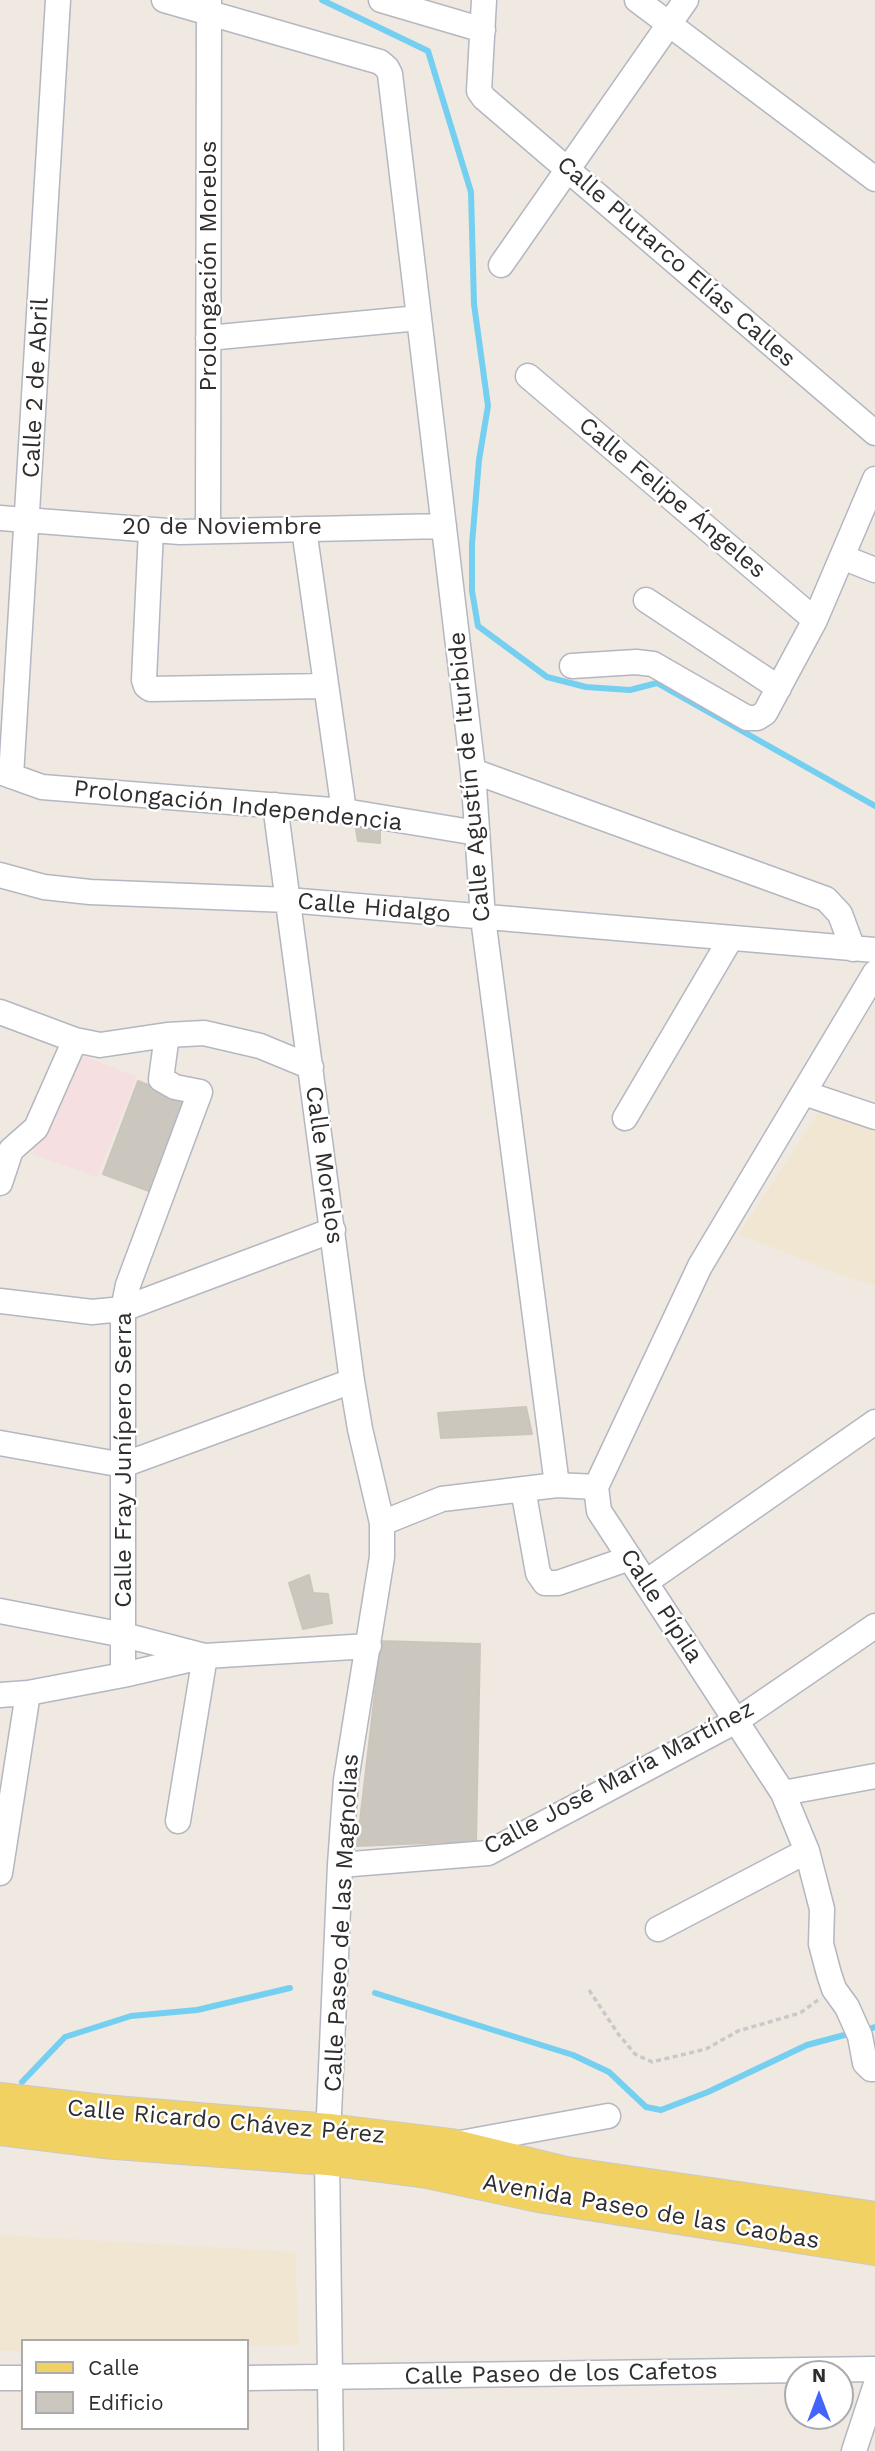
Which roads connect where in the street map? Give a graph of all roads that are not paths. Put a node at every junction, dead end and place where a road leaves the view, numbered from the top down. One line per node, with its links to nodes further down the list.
1 (58, 0): 19 (street, Calle 2 de Abril)
2 (164, 0): 7 (street)
3 (381, 0): 9 (street)
4 (484, 0): 9 (street)
5 (637, 0): 8 (street)
6 (686, 0): 8 (street)
7 (209, 7): 13 (street, Calle Agustín de Iturbide); 14 (street, Prolongación Morelos)
8 (669, 24): 10 (street); 11 (street)
9 (483, 30): 10 (street, Calle Plutarco Elías Calles)
10 (568, 168): 12 (street); 16 (street, Calle Plutarco Elías Calles)
11 (875, 179)
12 (501, 265)
13 (419, 318): 14 (street); 20 (street, Calle Agustín de Iturbide)
14 (208, 338): 23 (street, Prolongación Morelos)
15 (528, 376): 27 (street, Calle Felipe Ángeles)
16 (875, 433)
17 (875, 480): 24 (street)
18 (0, 518): 19 (street, 20 de Noviembre)
19 (28, 520): 22 (street, 20 de Noviembre); 32 (street, Calle 2 de Abril)
20 (444, 526): 21 (street, 20 de Noviembre); 31 (street, Calle Agustín de Iturbide)
21 (304, 529): 23 (street, 20 de Noviembre); 29 (street)
22 (151, 530): 23 (street, 20 de Noviembre); 29 (street)
23 (208, 531)
24 (842, 557): 25 (street); 27 (street)
25 (875, 570)
26 (646, 600): 30 (street)
27 (816, 620): 30 (street)
28 (572, 666): 30 (street)
29 (326, 686): 34 (street)
30 (779, 688)
31 (473, 771): 35 (street, Calle Agustín de Iturbide); 40 (street)
32 (6, 774): 33 (street, Prolongación Independencia)
33 (275, 805): 34 (street, Prolongación Independencia); 37 (street, Calle Morelos)
34 (344, 811): 35 (street, Prolongación Independencia)
35 (477, 834): 38 (street, Calle Agustín de Iturbide)
36 (0, 875): 37 (street, Calle Hidalgo)
37 (288, 900): 38 (street, Calle Hidalgo); 45 (street, Calle Morelos)
38 (483, 918): 39 (street, Calle Hidalgo); 57 (street, Calle Agustín de Iturbide)
39 (731, 938): 40 (street, Calle Hidalgo); 48 (street)
40 (864, 949)
41 (875, 973): 46 (street)
42 (0, 1012): 44 (street)
43 (167, 1035): 44 (street); 45 (street); 52 (street, Calle Fray Junípero Serra)
44 (75, 1040): 49 (street)
45 (311, 1067): 50 (street, Calle Morelos)
46 (804, 1093): 47 (street); 58 (street)
47 (875, 1117)
48 (625, 1118)
49 (0, 1183)
50 (333, 1230): 52 (street); 53 (street, Calle Morelos)
51 (0, 1301): 52 (street)
52 (123, 1309): 56 (street, Calle Fray Junípero Serra)
53 (352, 1381): 56 (street); 60 (street, Calle Morelos)
54 (875, 1422): 62 (street)
55 (0, 1443): 56 (street)
56 (123, 1465): 65 (street, Calle Fray Junípero Serra)
57 (557, 1485): 58 (street); 59 (street)
58 (596, 1487): 61 (street, Calle Pípila)
59 (523, 1489): 60 (street); 61 (street)
60 (382, 1523): 66 (street, Calle Paseo de las Magnolias)
61 (630, 1558): 62 (street, Calle Pípila)
62 (646, 1582): 71 (street, Calle Pípila)
63 (0, 1611): 65 (street)
64 (875, 1626): 71 (street, Calle José María Martínez)
65 (124, 1635): 67 (street); 68 (street, Calle Fray Junípero Serra)
66 (369, 1646): 67 (street); 76 (street, Calle Paseo de las Magnolias)
67 (205, 1656): 68 (street); 74 (street)
68 (123, 1675): 69 (street)
69 (28, 1693): 70 (street); 77 (street)
70 (0, 1695)
71 (736, 1721): 73 (street, Calle Pípila); 76 (street, Calle José María Martínez)
72 (875, 1776): 73 (street)
73 (783, 1793): 75 (street, Calle Pípila)
74 (178, 1821)
75 (807, 1852): 78 (street); 79 (street, Calle Pípila)
76 (341, 1865): 82 (street, Calle Paseo de las Magnolias)
77 (0, 1872)
78 (658, 1928)
79 (875, 2069)
80 (2, 2114): 82 (main road, Calle Ricardo Chávez Pérez)
81 (608, 2116): 83 (street)
82 (328, 2144): 83 (main road, Calle Ricardo Chávez Pérez); 84 (main road, Calle Ricardo Chávez Pérez); 88 (street, Calle Paseo de las Magnolias)
83 (451, 2145): 85 (main road, Avenida Paseo de las Caobas)
84 (427, 2172): 86 (main road, Avenida Paseo de las Caobas)
85 (875, 2218)
86 (875, 2249)
87 (875, 2369): 88 (street, Calle Paseo de los Cafetos)
88 (329, 2377): 91 (street, Calle Paseo de los Cafetos); 93 (street, Calle Paseo de las Magnolias)
89 (0, 2378): 90 (street)
90 (21, 2378)
91 (248, 2378)
92 (875, 2387): 94 (street)
93 (331, 2451)
94 (854, 2451)

